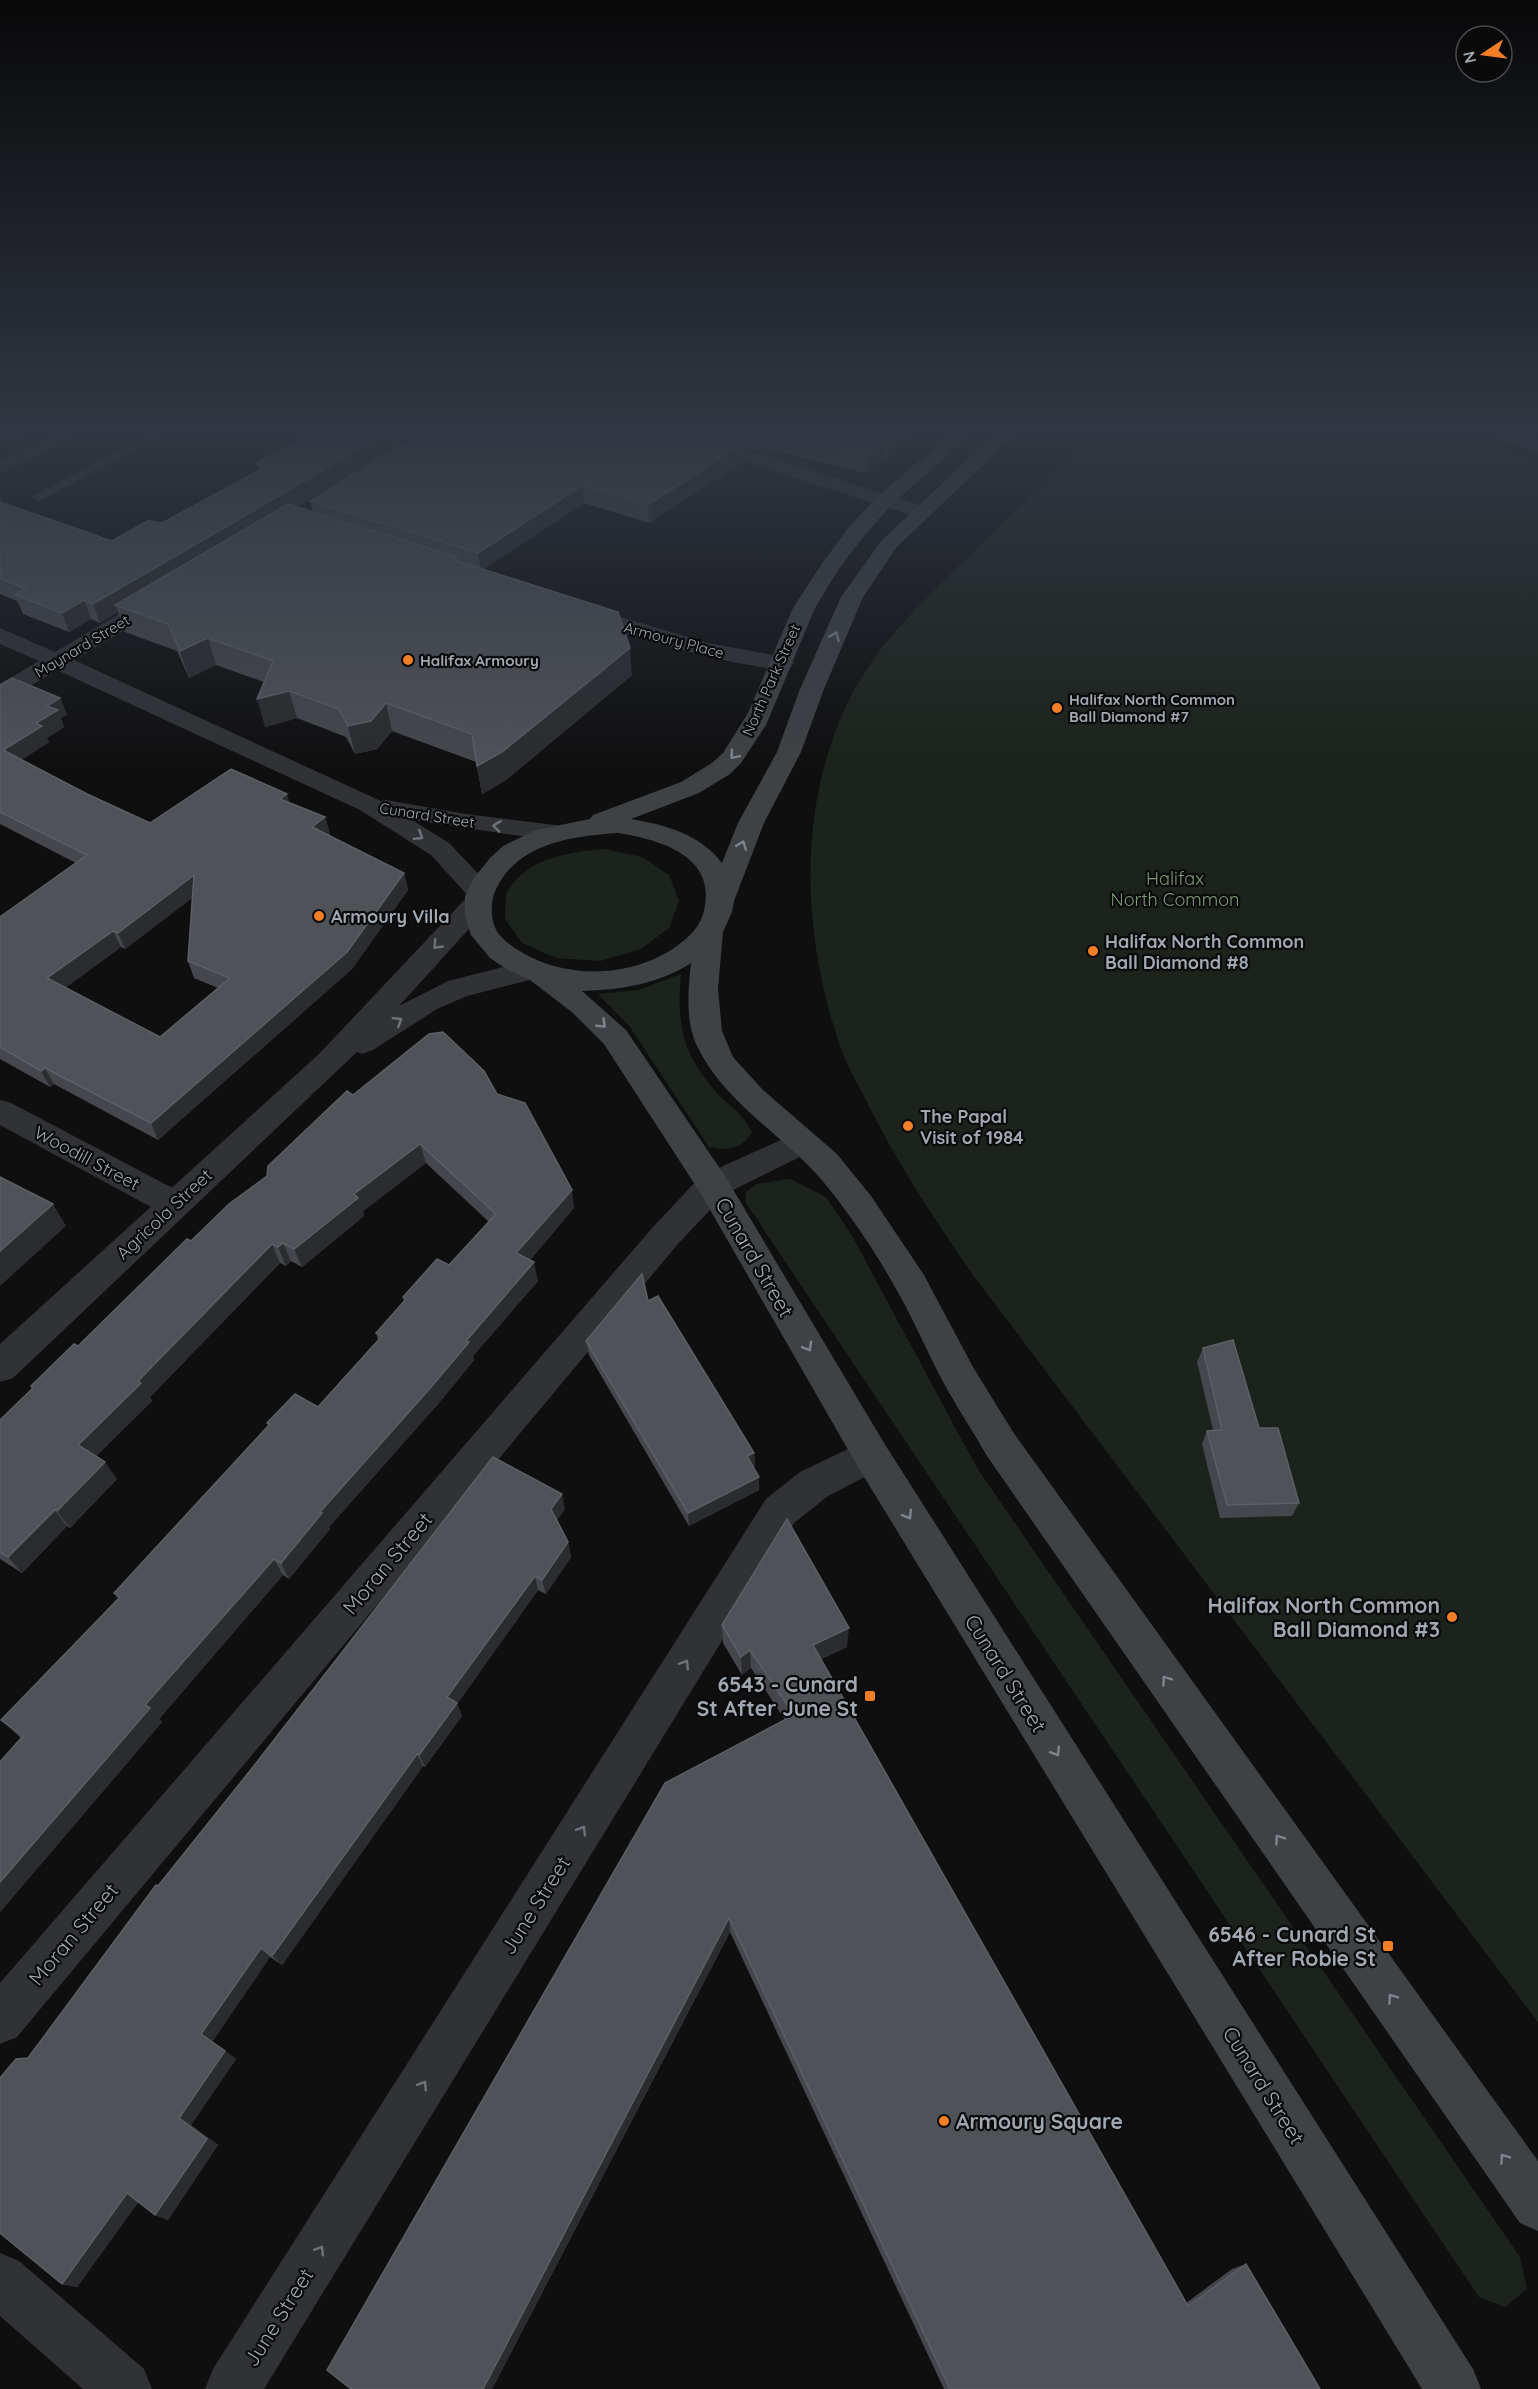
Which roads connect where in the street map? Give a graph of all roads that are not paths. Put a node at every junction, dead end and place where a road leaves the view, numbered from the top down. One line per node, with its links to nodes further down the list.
1 (848, 543): 7 (main road, North Park Street)
2 (890, 543): 13 (main road, one-way to 2)
3 (173, 592): 6 (street, Maynard Street)
4 (559, 606): 7 (street, Armoury Place)
5 (0, 635): 6 (street)
6 (57, 660): 8 (street, Maynard Street); 9 (street)
7 (782, 663): 10 (main road, North Park Street, one-way to 10)
8 (0, 694)
9 (369, 805): 11 (street, Cunard Street, one-way to 9); 12 (street, Cunard Street, one-way to 12)
10 (588, 826): 11 (main road); 13 (main road)
11 (555, 833): 12 (main road)
12 (479, 897): 14 (main road); 15 (street, Agricola Street, one-way to 15)
13 (715, 916): 14 (main road); 17 (main road)
14 (536, 972): 15 (street, Agricola Street, one-way to 14); 18 (main road, Cunard Street, one-way to 18)
15 (330, 1062): 19 (street, Agricola Street)
16 (0, 1112): 19 (street, Woodill Street)
17 (803, 1142): 18 (street, Moran Street); 23 (main road, one-way to 17)
18 (713, 1185): 21 (main road, Cunard Street, one-way to 21); 22 (street, Moran Street)
19 (174, 1204): 20 (street, Agricola Street)
20 (0, 1367)
21 (871, 1455): 26 (street, June Street, one-way to 21); 27 (main road, Cunard Street, one-way to 27)
22 (0, 2020)
23 (1538, 2205)
24 (0, 2280): 25 (street)
25 (124, 2389)
26 (234, 2389)
27 (1453, 2389)

